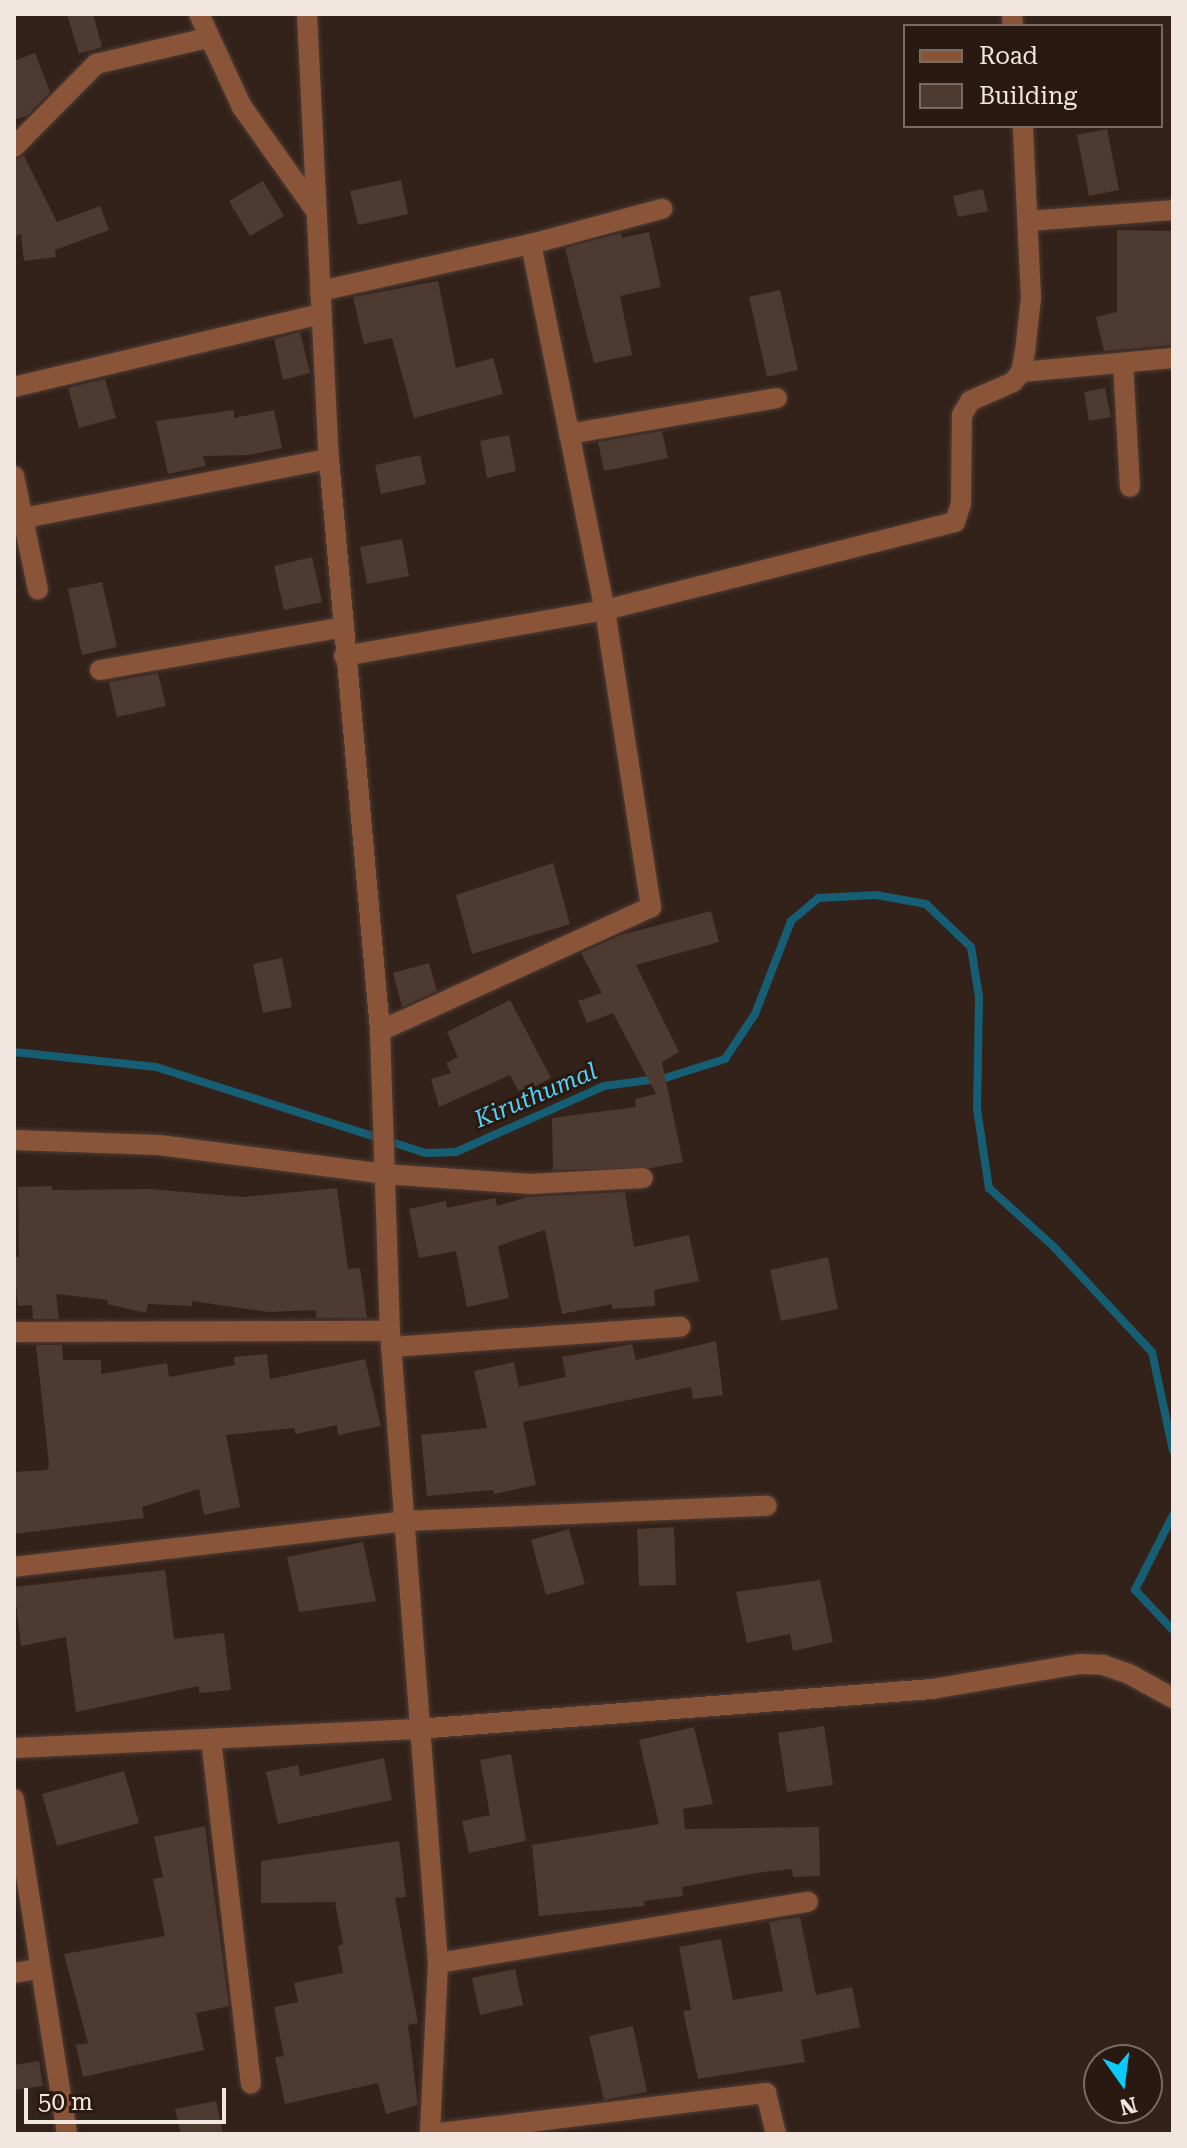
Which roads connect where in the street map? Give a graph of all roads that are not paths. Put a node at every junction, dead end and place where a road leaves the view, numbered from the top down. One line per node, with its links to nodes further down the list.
1 (199, 14): 3 (street)
2 (307, 14): 8 (street)
3 (207, 38): 5 (street); 8 (street)
4 (1023, 128): 9 (street)
5 (14, 147)
6 (662, 209): 10 (street)
7 (1173, 210): 9 (street)
8 (316, 211): 11 (street)
9 (1028, 221): 15 (street)
10 (531, 244): 11 (street); 18 (street)
11 (320, 291): 12 (street)
12 (321, 314): 16 (street); 19 (street)
13 (1173, 358): 14 (street)
14 (1123, 363): 15 (street); 21 (street)
15 (1021, 372): 24 (street)
16 (14, 387)
17 (777, 398): 18 (street)
18 (569, 434): 24 (street)
19 (329, 459): 22 (street); 25 (street)
20 (14, 476): 22 (street)
21 (1130, 487)
22 (19, 519): 23 (street)
23 (38, 590)
24 (605, 610): 26 (street); 28 (street)
25 (343, 627): 26 (street); 27 (street)
26 (344, 656): 28 (street)
27 (100, 670)
28 (380, 1031): 30 (street)
29 (14, 1140): 30 (street)
30 (384, 1174): 31 (street); 34 (street)
31 (643, 1178)
32 (680, 1327): 34 (street)
33 (14, 1332): 34 (street)
34 (391, 1339): 36 (street)
35 (767, 1506): 36 (street)
36 (403, 1521): 37 (street); 39 (street)
37 (14, 1567)
38 (1173, 1698): 39 (street)
39 (417, 1729): 40 (street); 44 (street)
40 (211, 1739): 41 (street); 47 (street)
41 (14, 1748)
42 (14, 1799): 45 (street)
43 (808, 1902): 44 (street)
44 (438, 1963): 49 (street)
45 (41, 1968): 46 (street); 48 (street)
46 (14, 1973)
47 (251, 2084)
48 (67, 2134)
49 (431, 2134): 50 (street)
50 (465, 2134): 51 (street)
51 (776, 2134)

